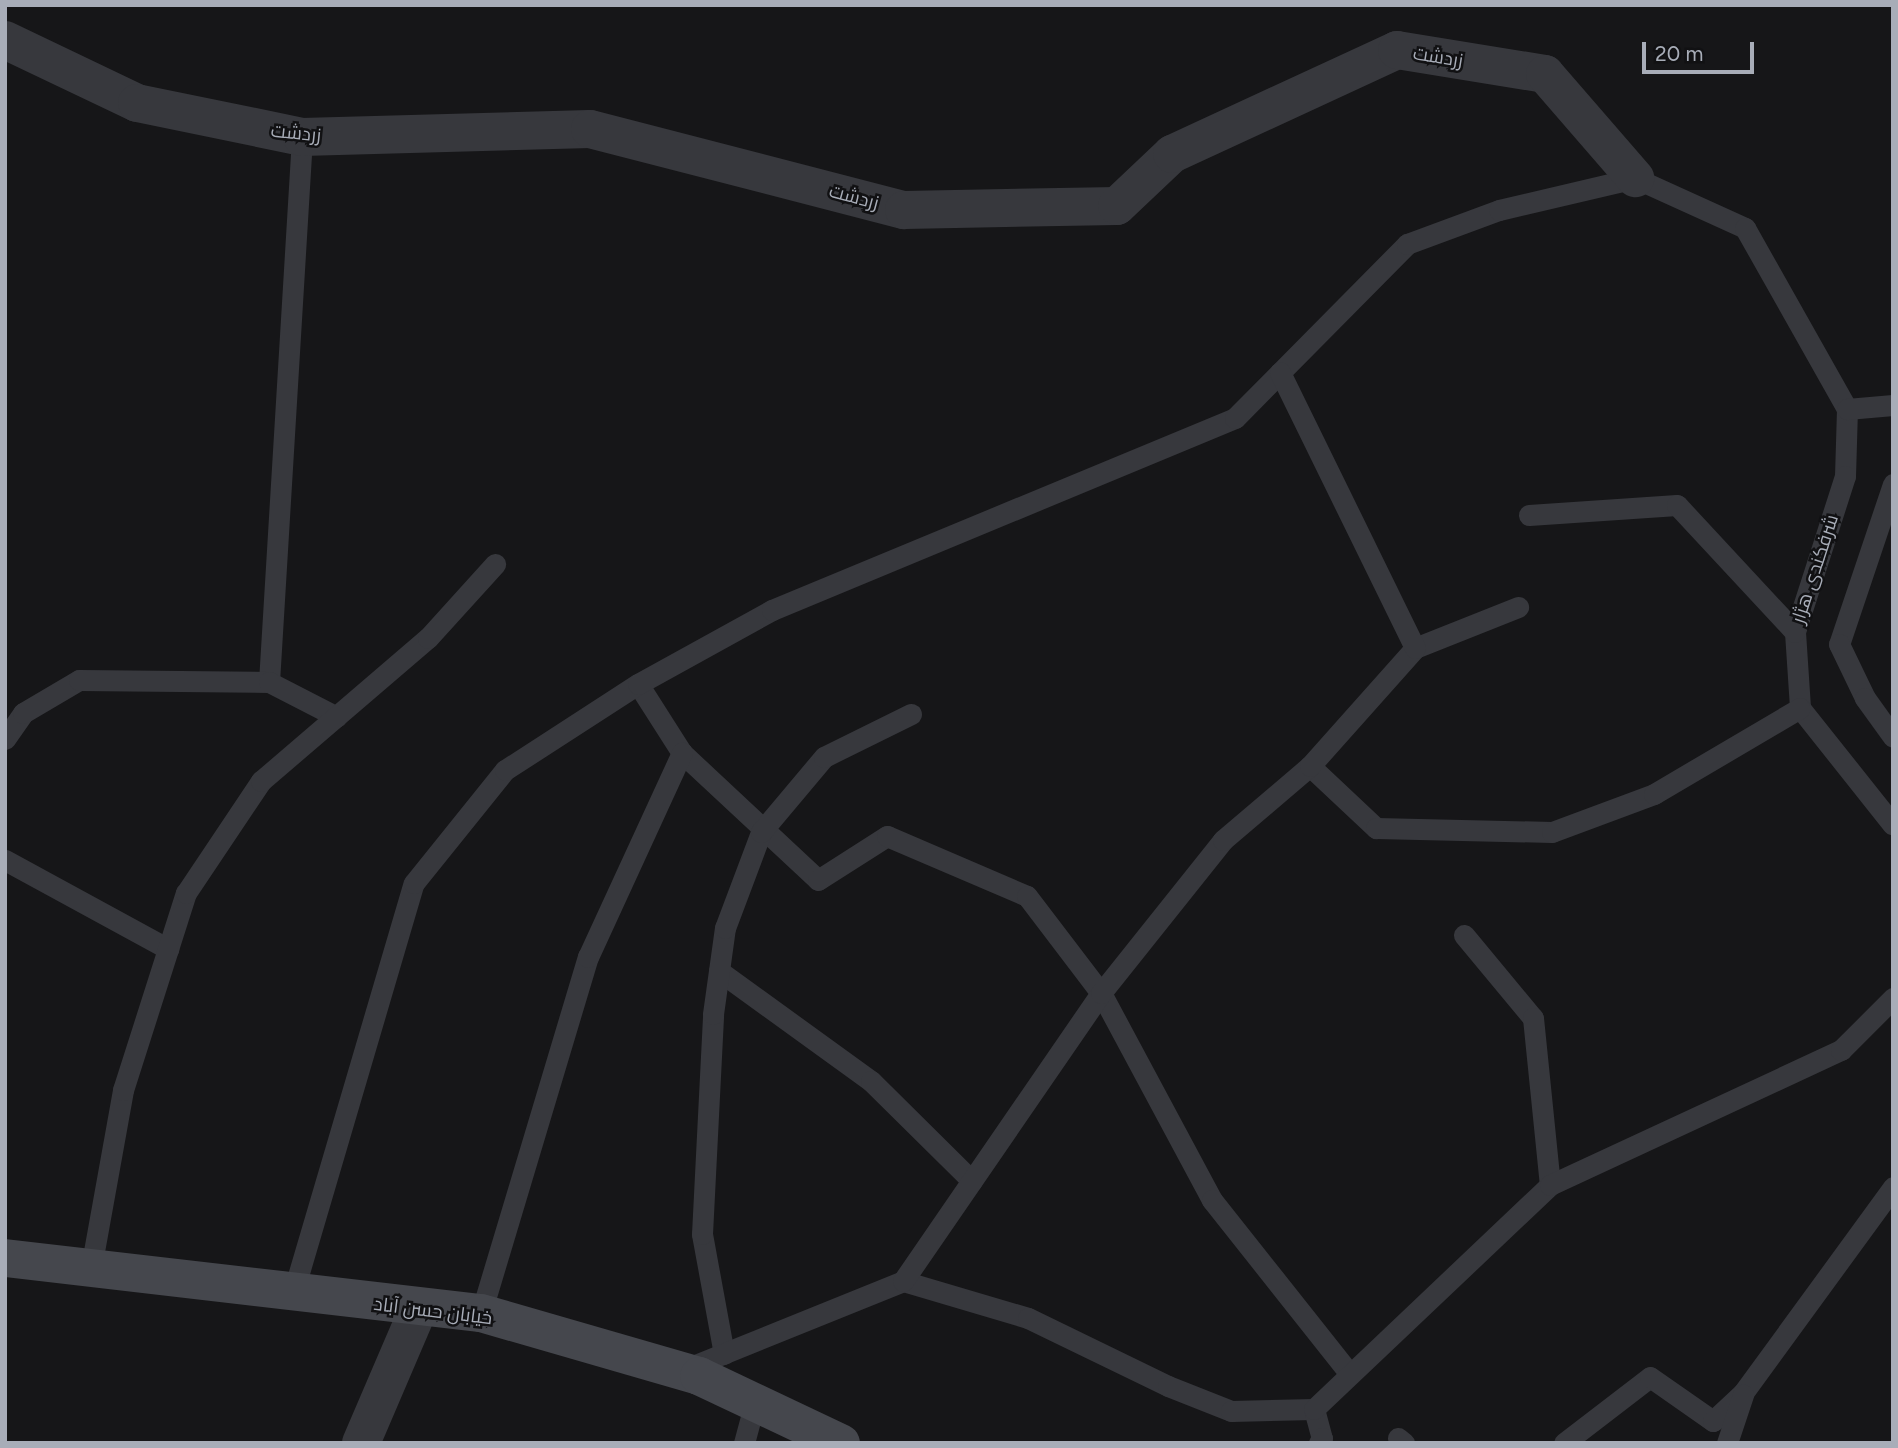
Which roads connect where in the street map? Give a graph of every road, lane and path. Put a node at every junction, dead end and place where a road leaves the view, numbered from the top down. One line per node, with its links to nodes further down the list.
1 (5, 40): 2 (street, زردشت)
2 (302, 137): 3 (street, زردشت); 13 (lane)
3 (1635, 178): 4 (lane); 6 (lane)
4 (1280, 372): 12 (lane); 14 (lane)
5 (1893, 405): 6 (lane)
6 (1847, 409): 11 (lane, شرفکندی هژار)
7 (1893, 484): 18 (lane)
8 (1529, 515): 11 (lane)
9 (495, 564): 17 (lane)
10 (1518, 607): 12 (lane)
11 (1795, 632): 15 (lane, شرفکندی هژار)
12 (1415, 648): 21 (lane)
13 (269, 682): 17 (lane); 19 (lane)
14 (638, 684): 20 (lane); 36 (lane)
15 (1800, 708): 21 (lane); 22 (lane)
16 (911, 714): 23 (lane)
17 (337, 717): 26 (lane)
18 (1893, 737)
19 (5, 739)
20 (682, 753): 23 (lane); 38 (lane)
21 (1310, 766): 28 (lane)
22 (1893, 825)
23 (761, 832): 27 (lane); 28 (lane)
24 (5, 860): 26 (lane)
25 (1464, 934): 31 (lane)
26 (168, 949): 34 (lane)
27 (719, 971): 30 (lane); 39 (lane)
28 (1101, 993): 30 (lane); 41 (lane)
29 (1893, 998): 31 (lane)
30 (972, 1181): 35 (lane)
31 (1550, 1185): 41 (lane)
32 (1893, 1187): 42 (lane)
33 (5, 1258): 34 (main road, خیابان حسن آباد)
34 (91, 1268): 36 (main road, خیابان حسن آباد)
35 (903, 1281): 39 (lane); 44 (lane)
36 (293, 1293): 37 (main road, خیابان حسن آباد)
37 (419, 1308): 38 (main road, خیابان حسن آباد); 45 (street)
38 (481, 1313): 40 (main road, خیابان حسن آباد)
39 (724, 1354): 40 (lane)
40 (681, 1371): 43 (main road, خیابان حسن آباد)
41 (1350, 1374): 44 (lane)
42 (1743, 1393): 49 (lane); 50 (lane)
43 (755, 1402): 46 (lane); 47 (main road, خیابان حسن آباد)
44 (1314, 1409): 48 (lane)
45 (361, 1443)
46 (744, 1443)
47 (841, 1443)
48 (1320, 1443)
49 (1564, 1443)
50 (1727, 1443)

